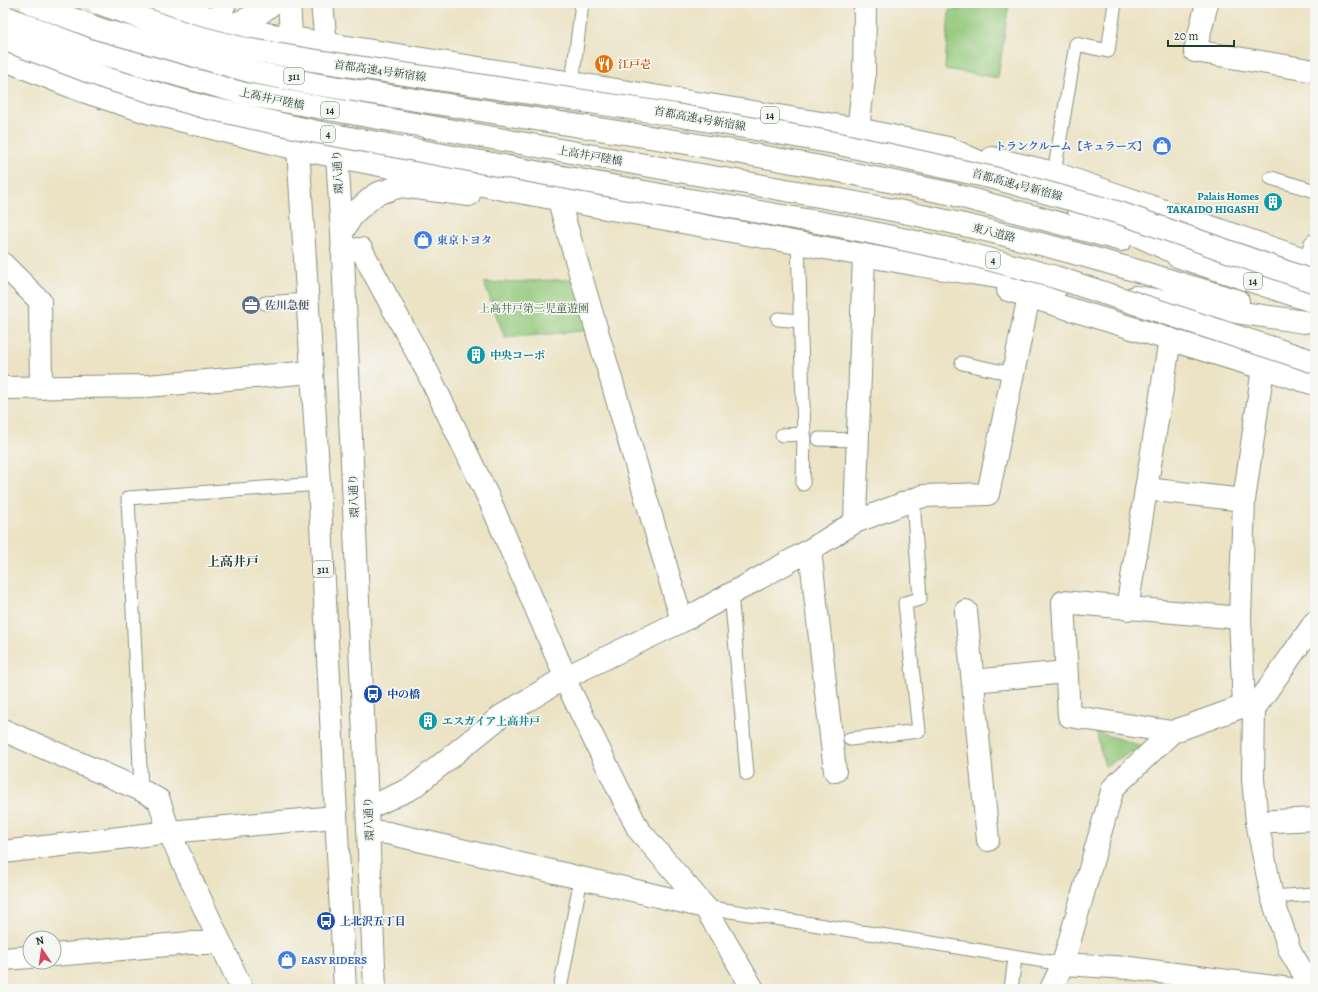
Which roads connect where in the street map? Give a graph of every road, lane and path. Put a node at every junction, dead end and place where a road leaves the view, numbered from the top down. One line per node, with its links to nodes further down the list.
1 (31, 3): 36 (main road, 上高井戸陸橋 / 14, bridge)
2 (99, 3): 37 (main road, 首都高速4号新宿線, bridge)
3 (146, 3): 21 (main road)
4 (168, 3): 13 (main road, 14)
5 (272, 3): 13 (main road)
6 (289, 3): 14 (main road, 311)
7 (322, 3): 16 (main road, 環八通り)
8 (582, 3): 20 (lane)
9 (865, 3): 22 (main road)
10 (1115, 3): 27 (lane)
11 (1207, 3): 19 (main road)
12 (3, 16): 26 (main road, 上高井戸陸橋 / 14, bridge)
13 (224, 17): 14 (main road, 14)
14 (291, 38): 16 (main road, 14); 24 (main road, 311)
15 (3, 39): 48 (main road, 上高井戸陸橋 / 4, bridge)
16 (326, 43): 18 (main road, 14); 25 (main road, 環八通り)
17 (3, 59): 21 (main road)
18 (454, 64): 20 (main road, 14); 29 (main road)
19 (1315, 71)
20 (572, 83): 22 (main road, 14)
21 (80, 90): 24 (main road)
22 (858, 129): 23 (main road, 14)
23 (948, 148): 27 (main road); 36 (main road, 14)
24 (298, 149): 25 (main road); 41 (main road, 311)
25 (337, 156): 29 (main road); 33 (main road, 環八通り)
26 (667, 169): 46 (main road, 東八道路 / 14)
27 (1054, 172): 37 (main road)
28 (1271, 178): 31 (lane)
29 (462, 181): 30 (main road)
30 (508, 190): 32 (main road); 33 (main road)
31 (1315, 191)
32 (558, 198): 34 (main road); 71 (main road)
33 (342, 242): 74 (main road); 83 (main road, 環八通り)
34 (798, 243): 35 (main road); 45 (lane)
35 (864, 255): 39 (main road); 59 (main road)
36 (1191, 260): 42 (main road, 14)
37 (1314, 263)
38 (3, 264): 55 (main road)
39 (918, 265): 40 (main road); 46 (main road)
40 (1029, 296): 47 (main road); 52 (main road)
41 (307, 300): 43 (lane); 51 (main road, 311)
42 (1315, 302)
43 (265, 303)
44 (778, 319): 45 (lane)
45 (801, 321): 56 (lane)
46 (1310, 324)
47 (1170, 339): 50 (main road); 62 (main road)
48 (1315, 362)
49 (962, 363): 52 (lane)
50 (1263, 368): 53 (main road); 64 (main road)
51 (312, 372): 55 (main road); 60 (main road, 311)
52 (1013, 374): 63 (main road)
53 (1315, 384)
54 (3, 388): 55 (main road)
55 (40, 388)
56 (804, 434): 57 (lane); 61 (lane)
57 (782, 435)
58 (819, 439): 59 (lane)
59 (858, 440): 65 (main road)
60 (319, 484): 82 (lane); 84 (main road, 311)
61 (804, 484)
62 (1146, 489): 64 (main road); 68 (main road)
63 (913, 500): 65 (main road); 79 (lane)
64 (1244, 500): 70 (main road)
65 (855, 522): 66 (main road)
66 (810, 550): 67 (main road); 80 (main road)
67 (731, 594): 71 (main road); 81 (lane)
68 (1127, 608): 70 (main road); 73 (main road)
69 (966, 611): 75 (main road)
70 (1240, 618): 76 (main road)
71 (682, 621): 74 (main road)
72 (1315, 622): 76 (main road)
73 (1066, 672): 75 (main road); 78 (main road)
74 (564, 678): 83 (main road); 94 (main road)
75 (973, 681): 89 (main road)
76 (1249, 707): 78 (main road); 86 (main road)
77 (3, 730): 82 (main road)
78 (1172, 732): 100 (main road)
79 (850, 739)
80 (835, 771)
81 (747, 774)
82 (141, 790): 88 (main road)
83 (368, 808): 87 (main road, 環八通り)
84 (335, 817): 88 (main road); 102 (main road, 311)
85 (1315, 818): 86 (main road)
86 (1257, 822): 93 (main road)
87 (369, 831): 91 (main road); 103 (main road, 環八通り)
88 (169, 832): 90 (main road); 95 (main road)
89 (988, 840)
90 (3, 852)
91 (581, 878): 94 (main road); 104 (lane)
92 (1315, 894): 93 (lane)
93 (1272, 897): 109 (main road)
94 (705, 907): 98 (lane); 105 (main road)
95 (220, 943): 96 (main road); 101 (main road)
96 (62, 954)
97 (22, 958): 99 (main road)
98 (1015, 958): 100 (lane); 106 (lane)
99 (3, 959)
100 (1063, 964): 107 (main road); 108 (main road)
101 (242, 989)
102 (345, 989)
103 (375, 989)
104 (560, 989)
105 (754, 989)
106 (1011, 989)
107 (1051, 989)
108 (1290, 989)
109 (1313, 989)

